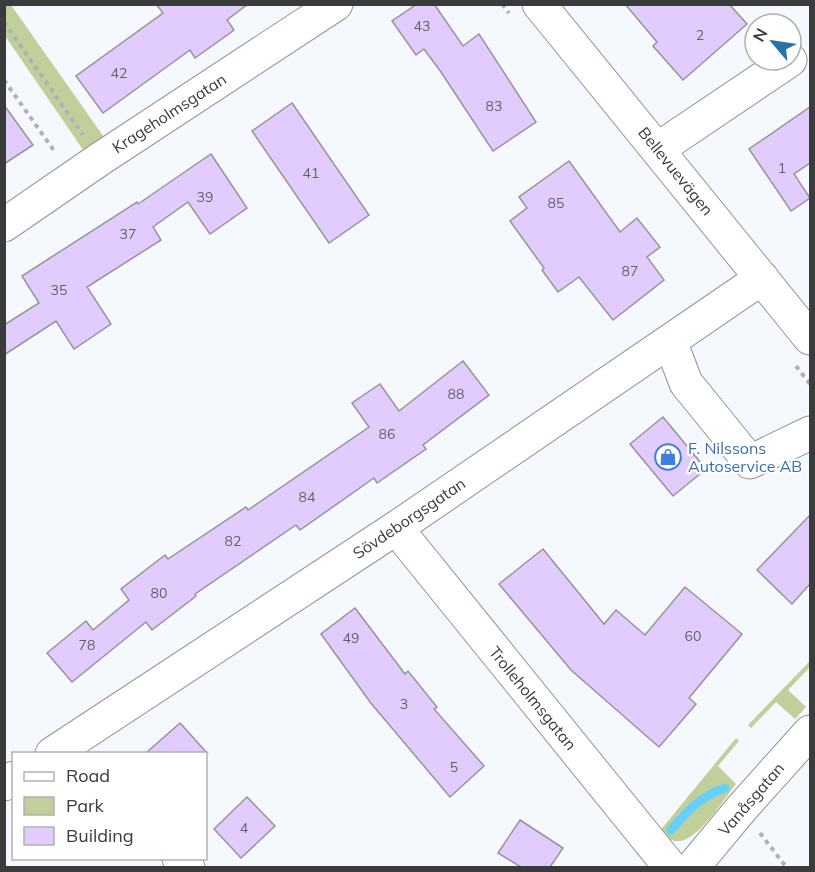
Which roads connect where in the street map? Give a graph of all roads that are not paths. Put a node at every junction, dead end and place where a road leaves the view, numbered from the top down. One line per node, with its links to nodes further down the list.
1 (336, 4): 5 (street, Krageholmsgatan)
2 (539, 4): 4 (street, Bellevuevägen)
3 (772, 72): 4 (street)
4 (658, 148): 6 (street, Bellevuevägen)
5 (4, 225)
6 (762, 278): 7 (street, Bellevuevägen); 8 (street, Sövdeborgsgatan)
7 (810, 338)
8 (670, 341): 9 (street); 10 (street, Sövdeborgsgatan)
9 (810, 433)
10 (396, 528): 12 (street, Sövdeborgsgatan); 13 (street, Trolleholmsgatan)
11 (810, 732): 14 (street, Vanåsgatan)
12 (71, 749)
13 (671, 867)
14 (692, 867)

